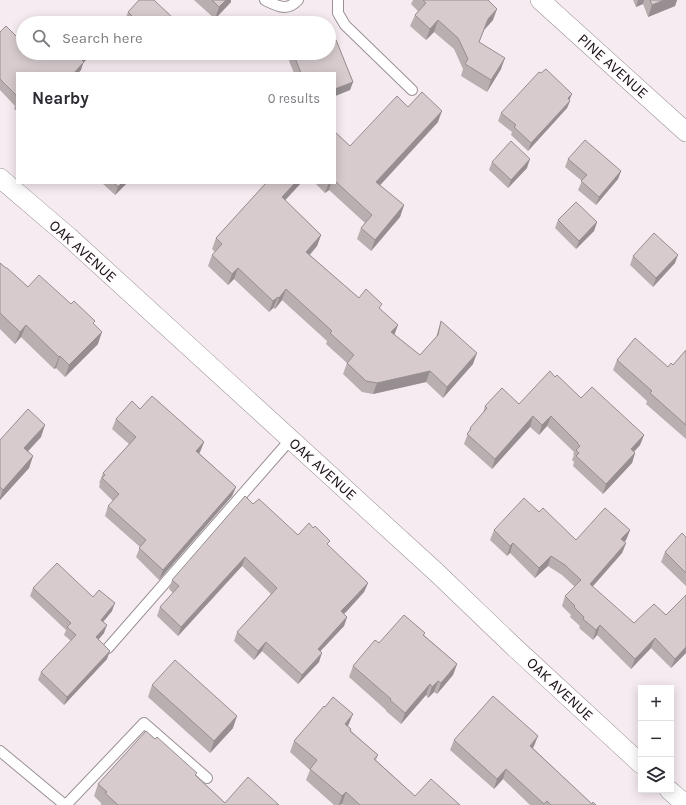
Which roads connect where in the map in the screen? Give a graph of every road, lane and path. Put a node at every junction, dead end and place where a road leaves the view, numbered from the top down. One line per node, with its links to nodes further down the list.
1 (265, 0): 2 (lane)
2 (298, 0)
3 (338, 0): 5 (lane)
4 (540, 0): 6 (street, PINE AVENUE)
5 (412, 90)
6 (686, 132)
7 (0, 178): 8 (street, OAK AVENUE)
8 (290, 440): 9 (lane); 11 (street, OAK AVENUE)
9 (108, 648)
10 (0, 751): 14 (lane)
11 (638, 761)
12 (207, 778): 14 (lane)
13 (672, 793): 15 (street)
14 (65, 805)
15 (686, 805)

